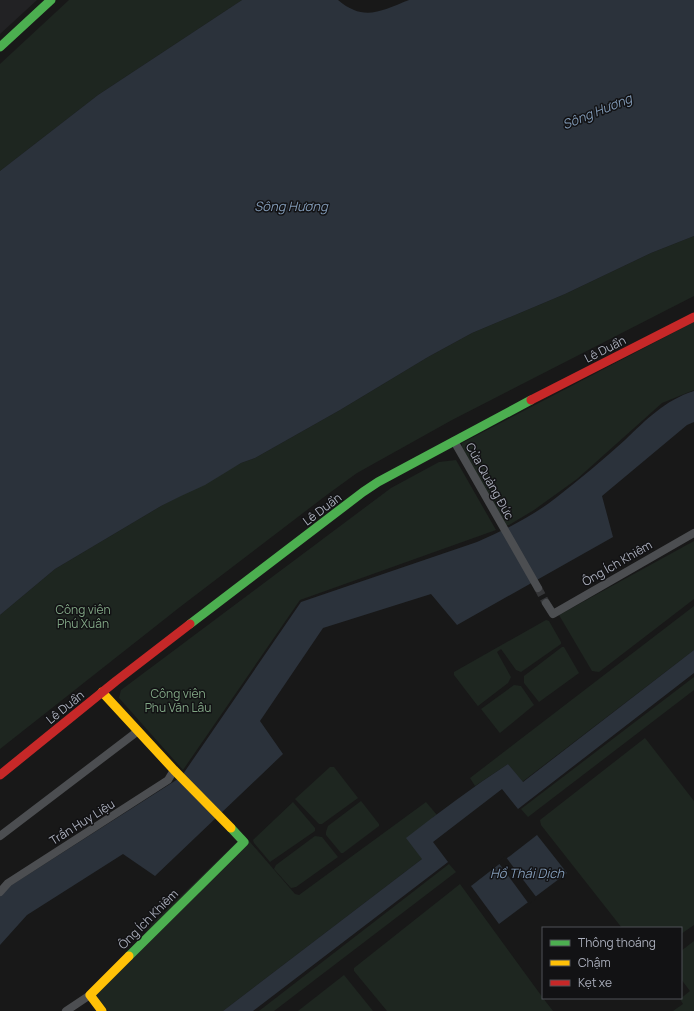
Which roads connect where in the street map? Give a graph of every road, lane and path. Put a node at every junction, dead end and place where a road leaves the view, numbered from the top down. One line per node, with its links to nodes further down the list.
1 (51, 0): 2 (main road)
2 (0, 47)
3 (694, 310): 5 (main road, Lê Duẩn)
4 (694, 317): 5 (main road, Lê Duẩn)
5 (452, 438): 7 (street, Cửa Quảng Đức); 9 (main road, Lê Duẩn)
6 (694, 533): 8 (street, Ông Ích Khiêm)
7 (538, 588)
8 (546, 603)
9 (100, 689): 10 (main road); 11 (main road, Lê Duẩn); 13 (main road, Lê Duẩn)
10 (138, 731): 12 (main road); 14 (street)
11 (1, 764)
12 (176, 772): 15 (street, Trần Huy Liệu); 16 (main road, Ông Ích Khiêm)
13 (0, 775)
14 (0, 836)
15 (0, 892)
16 (90, 995): 17 (street, Ông Ích Khiêm); 18 (main road)
17 (66, 1011)
18 (102, 1011)

